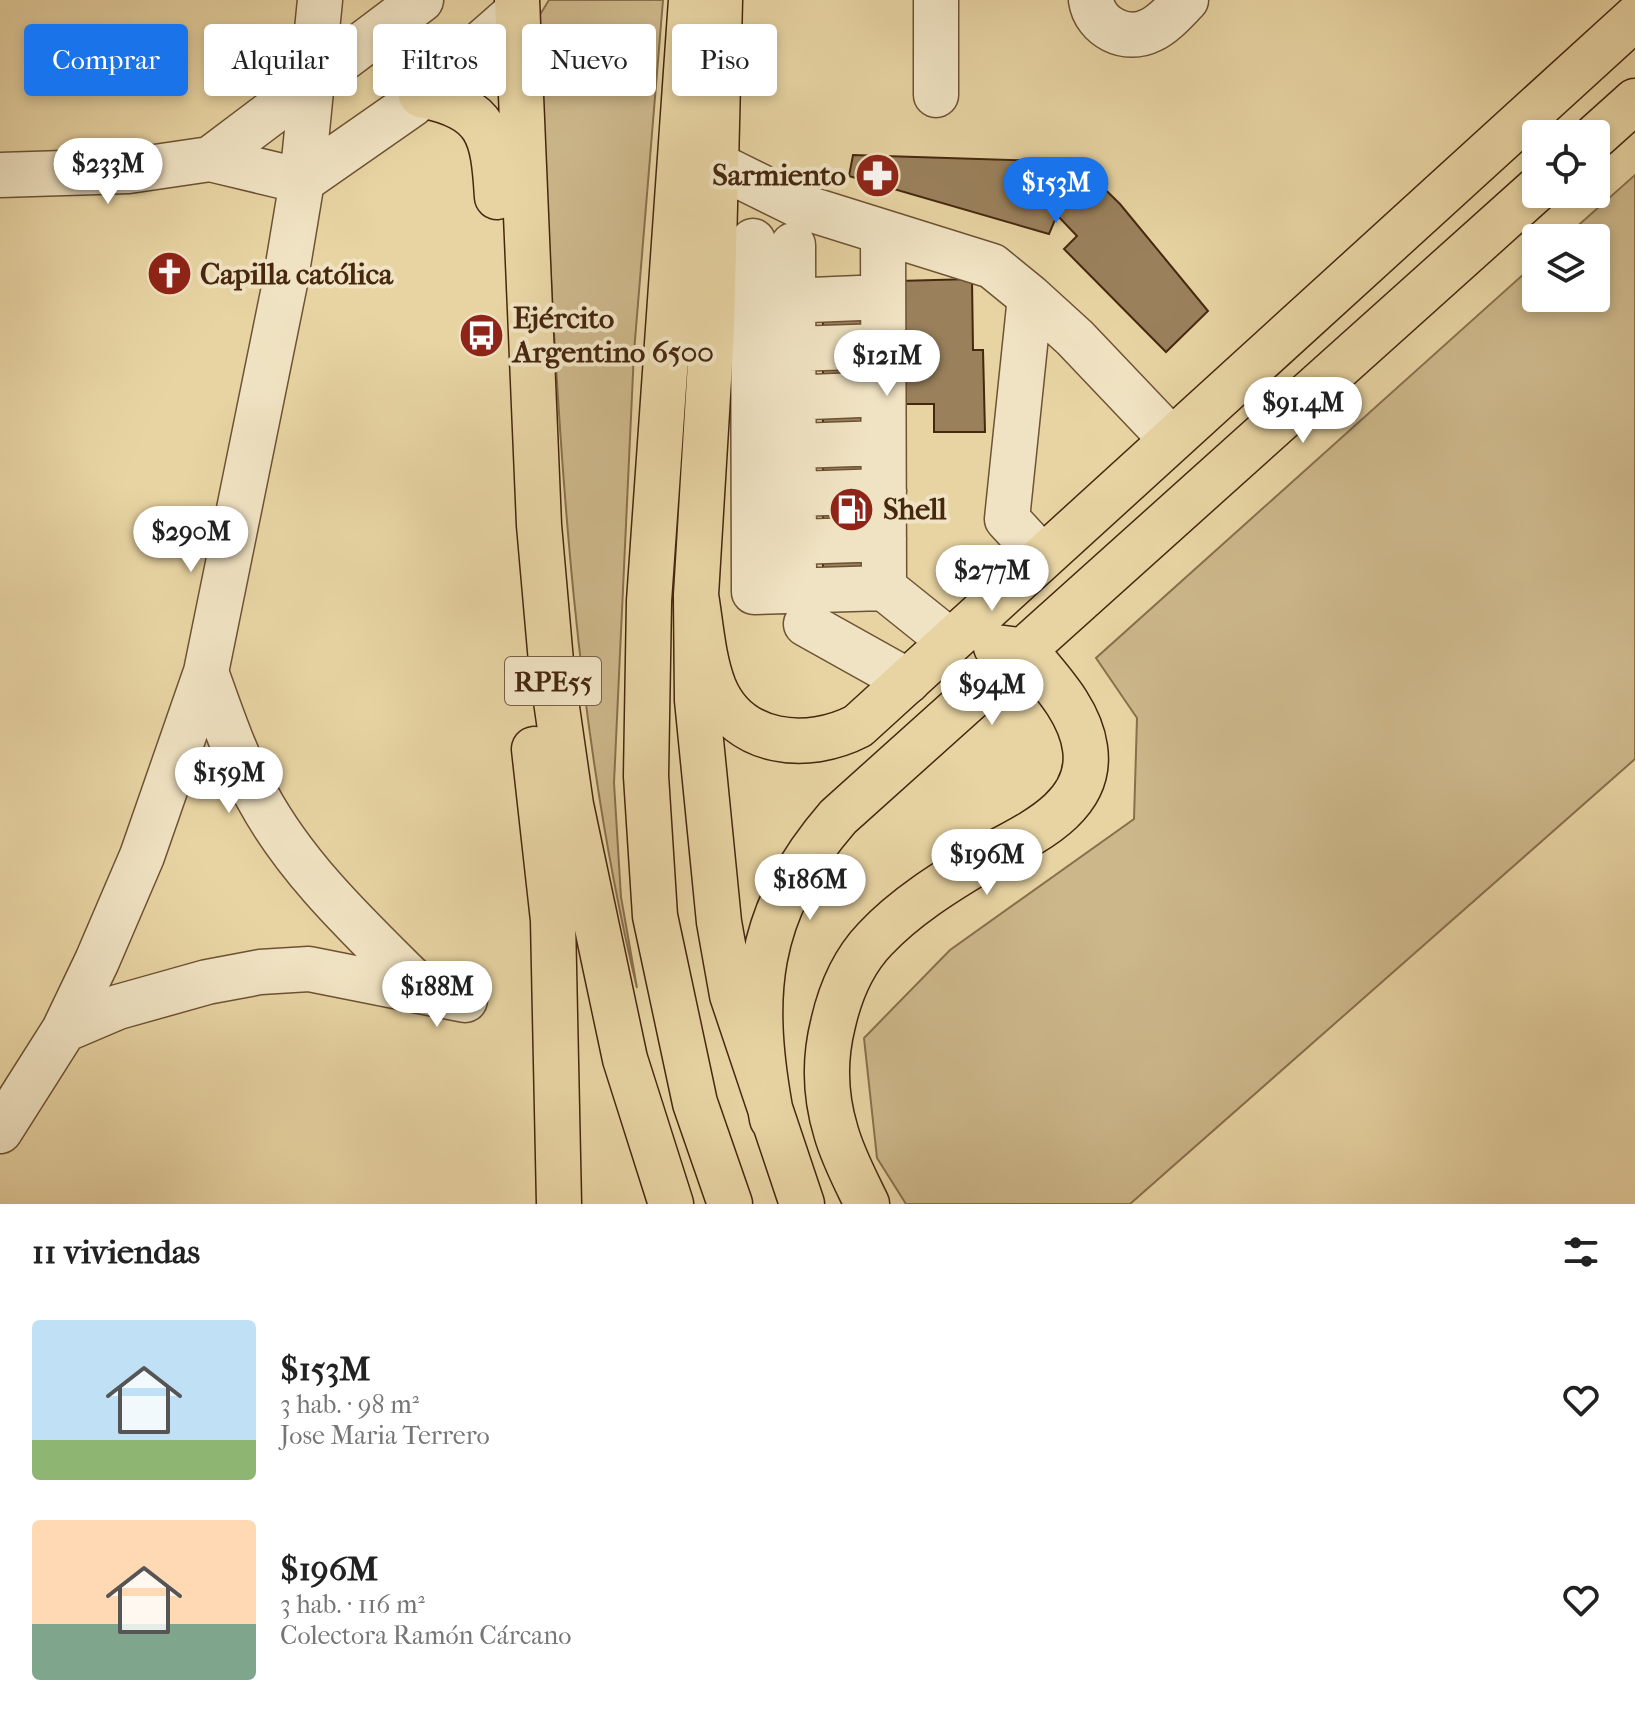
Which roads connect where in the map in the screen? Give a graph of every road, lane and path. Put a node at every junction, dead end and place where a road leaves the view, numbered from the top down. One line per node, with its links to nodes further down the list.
1 (320, 0): 10 (street)
2 (691, 0): 21 (main road)
3 (720, 0): 21 (main road)
4 (936, 0): 13 (street)
5 (1186, 0): 8 (street)
6 (521, 4): 11 (street); 27 (main road, RPE55)
7 (410, 9): 12 (street)
8 (1095, 10)
9 (1635, 18): 35 (main road)
10 (318, 24)
11 (499, 24)
12 (357, 48)
13 (936, 95)
14 (293, 96): 20 (street)
15 (311, 96): 23 (street)
16 (420, 96): 23 (street)
17 (424, 96): 27 (main road)
18 (1635, 101): 19 (main road)
19 (1610, 123)
20 (210, 159): 22 (street); 23 (street)
21 (699, 164): 25 (main road); 26 (street)
22 (0, 175)
23 (302, 181): 49 (street)
24 (1522, 203): 48 (main road)
25 (734, 244): 26 (street); 30 (main road); 30 (street); 58 (main road)
26 (883, 244): 28 (street); 29 (street)
27 (528, 283): 40 (main road, RPE55)
28 (883, 297): 30 (street); 31 (street)
29 (1030, 297): 35 (street); 43 (street)
30 (759, 327): 31 (street); 33 (street); 34 (main road)
31 (883, 346): 32 (street)
32 (883, 394): 33 (street); 36 (street)
33 (773, 398): 34 (street); 39 (street)
34 (709, 401): 37 (main road)
35 (1171, 439): 43 (main road)
36 (883, 443): 38 (street); 39 (street)
37 (703, 471): 39 (street); 41 (main road)
38 (884, 491): 39 (street); 42 (street)
39 (768, 496): 41 (street); 42 (street); 46 (street)
40 (539, 525): 56 (main road); 57 (main road, RPE55)
41 (698, 535): 45 (main road)
42 (884, 539): 44 (street)
43 (1042, 557): 47 (main road)
44 (884, 588): 46 (street); 47 (street)
45 (696, 595): 50 (main road); 54 (main road)
46 (800, 608): 50 (street)
47 (950, 641): 48 (main road); 50 (main road)
48 (1026, 651): 54 (main road); 60 (main road)
49 (206, 672): 51 (street); 53 (street)
50 (908, 681)
51 (423, 991): 52 (street); 53 (street)
52 (465, 1000)
53 (64, 1030): 55 (street)
54 (772, 1119): 59 (main road)
55 (0, 1131)
56 (559, 1204)
57 (671, 1204)
58 (730, 1204)
59 (802, 1204)
60 (867, 1204)

